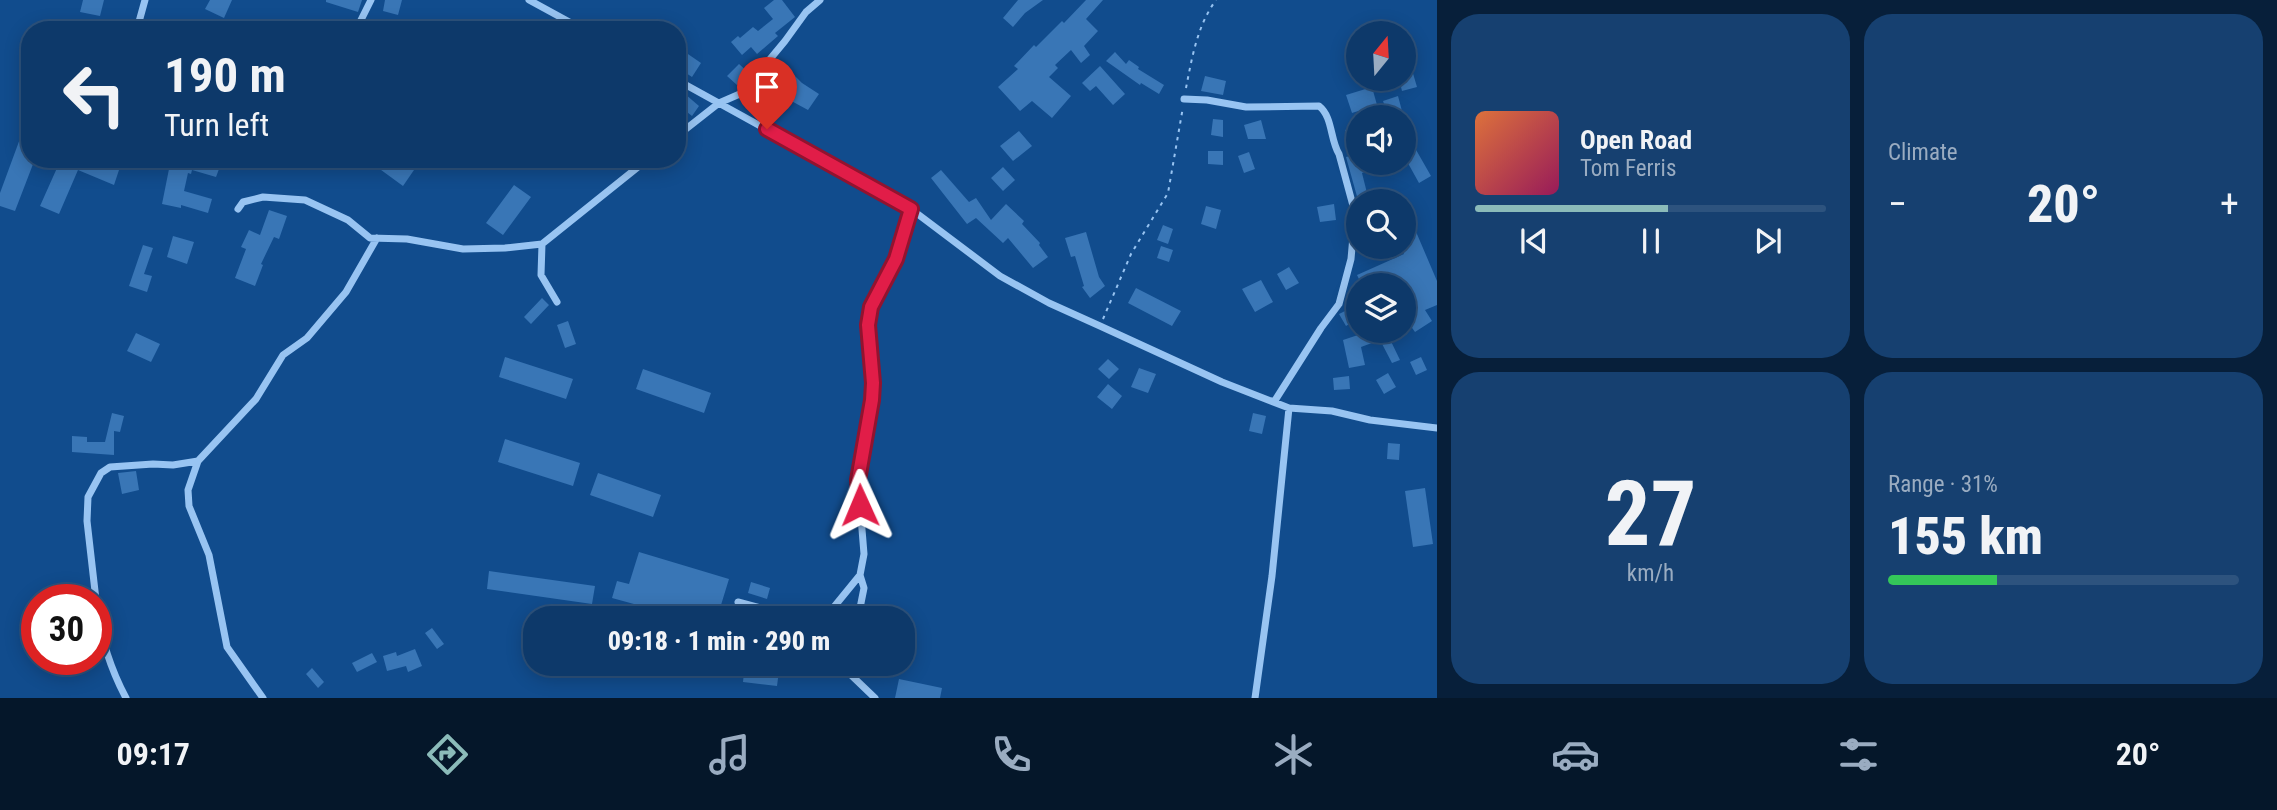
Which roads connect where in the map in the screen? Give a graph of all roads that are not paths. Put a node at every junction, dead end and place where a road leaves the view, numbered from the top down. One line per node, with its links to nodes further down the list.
1 (145, 0): 5 (street)
2 (371, 0): 6 (street)
3 (529, 0): 7 (street)
4 (820, 0): 10 (street)
5 (138, 21)
6 (360, 21)
7 (568, 21)
8 (686, 85): 10 (street)
9 (1184, 99): 18 (street)
10 (719, 103): 11 (street); 14 (street)
11 (686, 129)
12 (637, 168): 16 (street)
13 (238, 209): 15 (street)
14 (911, 209): 18 (street); 22 (street)
15 (377, 239): 16 (street); 21 (street)
16 (542, 244): 17 (street)
17 (557, 302)
18 (1274, 402): 19 (street)
19 (1289, 408): 20 (street); 33 (street)
20 (1437, 428)
21 (198, 461): 23 (street); 31 (street)
22 (860, 575): 26 (street); 27 (street)
23 (94, 584)
24 (738, 602): 25 (street)
25 (753, 606)
26 (835, 606)
27 (861, 606)
28 (112, 668): 30 (street)
29 (852, 676): 32 (street)
30 (126, 698)
31 (263, 698)
32 (875, 698)
33 (1255, 698)

